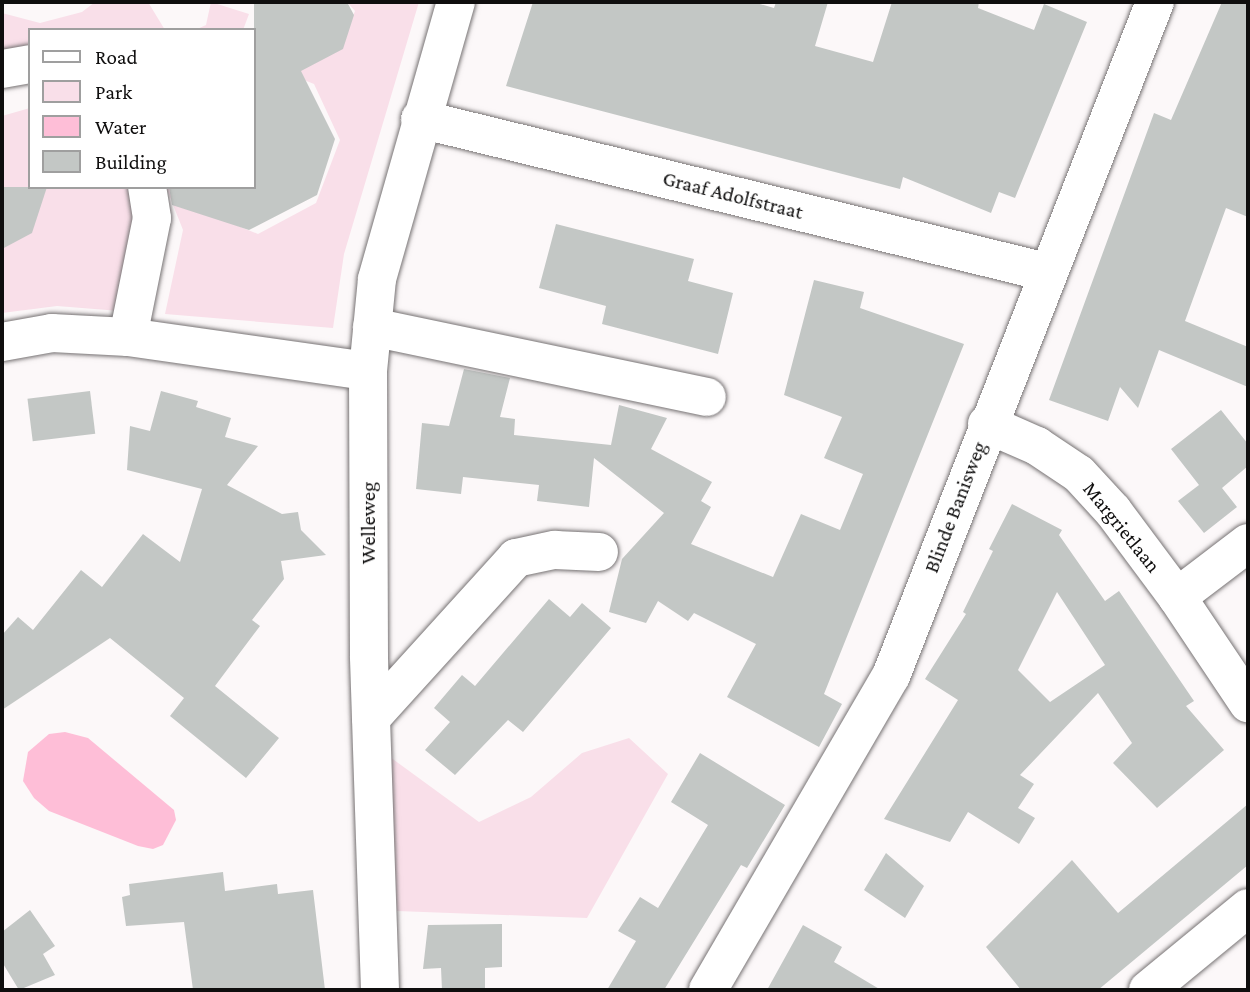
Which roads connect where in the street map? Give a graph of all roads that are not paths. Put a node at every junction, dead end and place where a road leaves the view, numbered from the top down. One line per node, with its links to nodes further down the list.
1 (456, 2): 5 (street, Welleweg)
2 (1155, 2): 7 (street, Blinde Banisweg)
3 (28, 64): 4 (street)
4 (2, 69)
5 (420, 119): 7 (street, Graaf Adolfstraat); 8 (street, Welleweg)
6 (147, 189): 9 (street)
7 (1046, 272): 13 (street, Blinde Banisweg)
8 (372, 327): 11 (street, Welleweg); 12 (street)
9 (128, 337): 10 (street); 11 (street)
10 (2, 342)
11 (368, 372): 18 (street, Welleweg)
12 (708, 397)
13 (987, 424): 16 (street, Margrietlaan); 21 (street, Blinde Banisweg)
14 (1248, 543): 16 (street)
15 (599, 551): 18 (street)
16 (1177, 597): 17 (street, Margrietlaan)
17 (1248, 703)
18 (371, 718): 20 (street, Welleweg)
19 (1248, 908): 22 (street)
20 (380, 990)
21 (708, 990)
22 (1148, 990)

